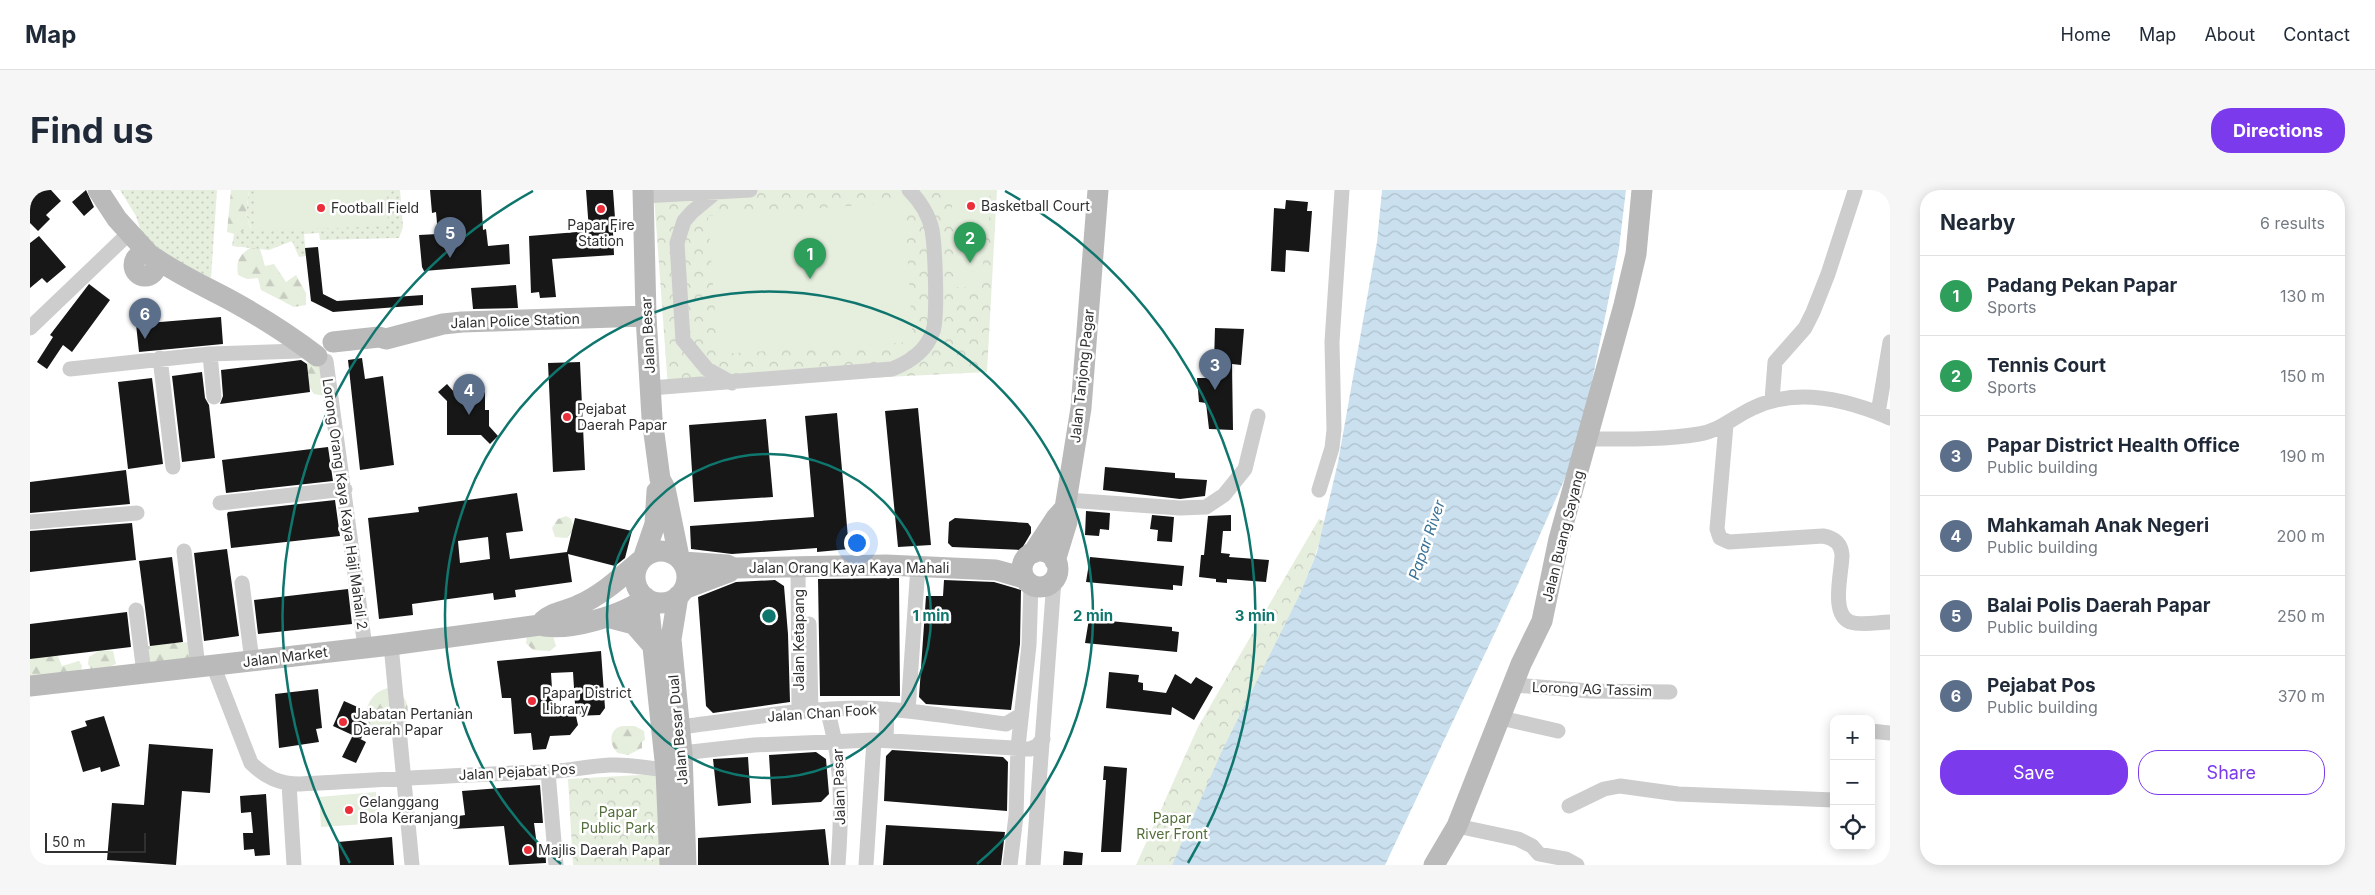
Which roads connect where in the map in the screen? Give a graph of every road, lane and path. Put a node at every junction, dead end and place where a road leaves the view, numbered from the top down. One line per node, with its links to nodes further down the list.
1 (98, 190): 10 (main road)
2 (750, 190): 8 (street)
3 (909, 190): 18 (street)
4 (1098, 190): 31 (main road, Jalan Tanjong Pagar)
5 (1342, 190): 29 (street)
6 (1642, 190): 25 (main road, Jalan Buang Sayang)
7 (1854, 191): 21 (street)
8 (716, 192): 9 (street); 18 (street)
9 (643, 193): 11 (main road, Jalan Besar)
10 (120, 229): 12 (street); 14 (main road)
11 (646, 316): 14 (main road, Jalan Police Station); 19 (main road, Jalan Besar)
12 (30, 328)
13 (1890, 342): 22 (street)
14 (322, 351): 15 (street); 28 (street, Lorong Orang Kaya Kaya Haji Mahali 2)
15 (210, 354): 16 (street); 20 (street)
16 (160, 358): 17 (street); 26 (street)
17 (70, 369)
18 (732, 382): 19 (street)
19 (651, 388): 27 (main road, Jalan Besar)
20 (214, 397)
21 (1772, 400): 22 (street); 24 (street)
22 (1884, 415)
23 (1258, 416): 31 (street)
24 (1726, 425): 25 (street); 47 (street)
25 (1588, 439): 55 (main road, Jalan Buang Sayang)
26 (173, 467)
27 (660, 479): 35 (main road, Jalan Besar); 36 (main road, Jalan Besar)
28 (345, 489): 30 (street); 50 (street, Lorong Orang Kaya Kaya Haji Mahali 2)
29 (1319, 490)
30 (220, 503)
31 (1066, 504): 40 (main road); 41 (main road, Jalan Tanjong Pagar)
32 (136, 513): 33 (street)
33 (30, 522)
34 (184, 550): 53 (street)
35 (642, 558): 36 (main road); 44 (main road); 48 (main road, Jalan Market)
36 (681, 560): 39 (main road, Jalan Orang Kaya Kaya Mahali); 43 (main road)
37 (918, 566): 38 (main road, Jalan Orang Kaya Kaya Mahali); 40 (main road, Jalan Orang Kaya Kaya Mahali); 60 (street)
38 (803, 567): 39 (main road, Jalan Orang Kaya Kaya Mahali); 61 (street, Jalan Ketapang)
39 (733, 568): 43 (main road, Jalan Orang Kaya Kaya Mahali)
40 (1028, 569): 41 (main road); 41 (main road, Jalan Orang Kaya Kaya Mahali); 62 (street)
41 (1055, 570): 68 (street)
42 (242, 583): 52 (street)
43 (681, 593): 44 (main road); 64 (main road, Jalan Besar Dual)
44 (647, 599): 46 (main road, Jalan Market); 51 (main road, Jalan Besar Dual)
45 (136, 610): 54 (street)
46 (607, 617): 48 (main road, Jalan Market); 51 (main road)
47 (1890, 622)
48 (540, 625): 49 (main road, Jalan Market)
49 (391, 644): 50 (main road, Jalan Market); 74 (street)
50 (365, 647): 52 (main road, Jalan Market)
51 (654, 647): 72 (main road, Jalan Besar Dual)
52 (252, 660): 53 (main road, Jalan Market)
53 (205, 666): 54 (main road, Jalan Market); 75 (street)
54 (144, 673): 56 (main road, Jalan Market)
55 (1514, 685): 57 (street, Lorong AG Tassim); 63 (main road, Jalan Buang Sayang)
56 (30, 686)
57 (1670, 692)
58 (887, 709): 59 (street, Jalan Chan Fook); 60 (street, Jalan Chan Fook); 69 (street, Jalan Pasar)
59 (828, 710): 61 (street, Jalan Chan Fook); 70 (street, Jalan Pasar)
60 (908, 711): 62 (street, Jalan Chan Fook)
61 (805, 712): 64 (street, Jalan Chan Fook)
62 (1022, 715): 71 (street)
63 (1501, 718): 65 (street); 78 (main road, Jalan Buang Sayang)
64 (679, 727): 72 (main road, Jalan Besar Dual)
65 (1558, 731)
66 (1875, 731): 67 (street)
67 (1890, 732)
68 (1043, 739): 71 (street, Jalan Chan Fook); 87 (street)
69 (880, 740): 70 (street, Jalan Chan Fook); 71 (street, Jalan Chan Fook); 85 (street, Jalan Pasar)
70 (837, 742): 72 (street, Jalan Chan Fook); 84 (street, Jalan Pasar)
71 (1018, 747): 86 (street)
72 (671, 758): 73 (street, Jalan Pejabat Pos); 82 (main road, Jalan Besar Dual); 83 (main road, Jalan Besar Dual)
73 (548, 772): 74 (street, Jalan Pejabat Pos); 81 (street)
74 (404, 779): 75 (street, Jalan Pejabat Pos); 80 (street)
75 (289, 784): 79 (street)
76 (1830, 800): 77 (street)
77 (1569, 806)
78 (1457, 826): 88 (main road, Jalan Buang Sayang); 89 (street)
79 (294, 865)
80 (412, 865)
81 (556, 865)
82 (670, 865)
83 (686, 865)
84 (838, 865)
85 (866, 865)
86 (1010, 865)
87 (1033, 865)
88 (1434, 865)
89 (1577, 865)

